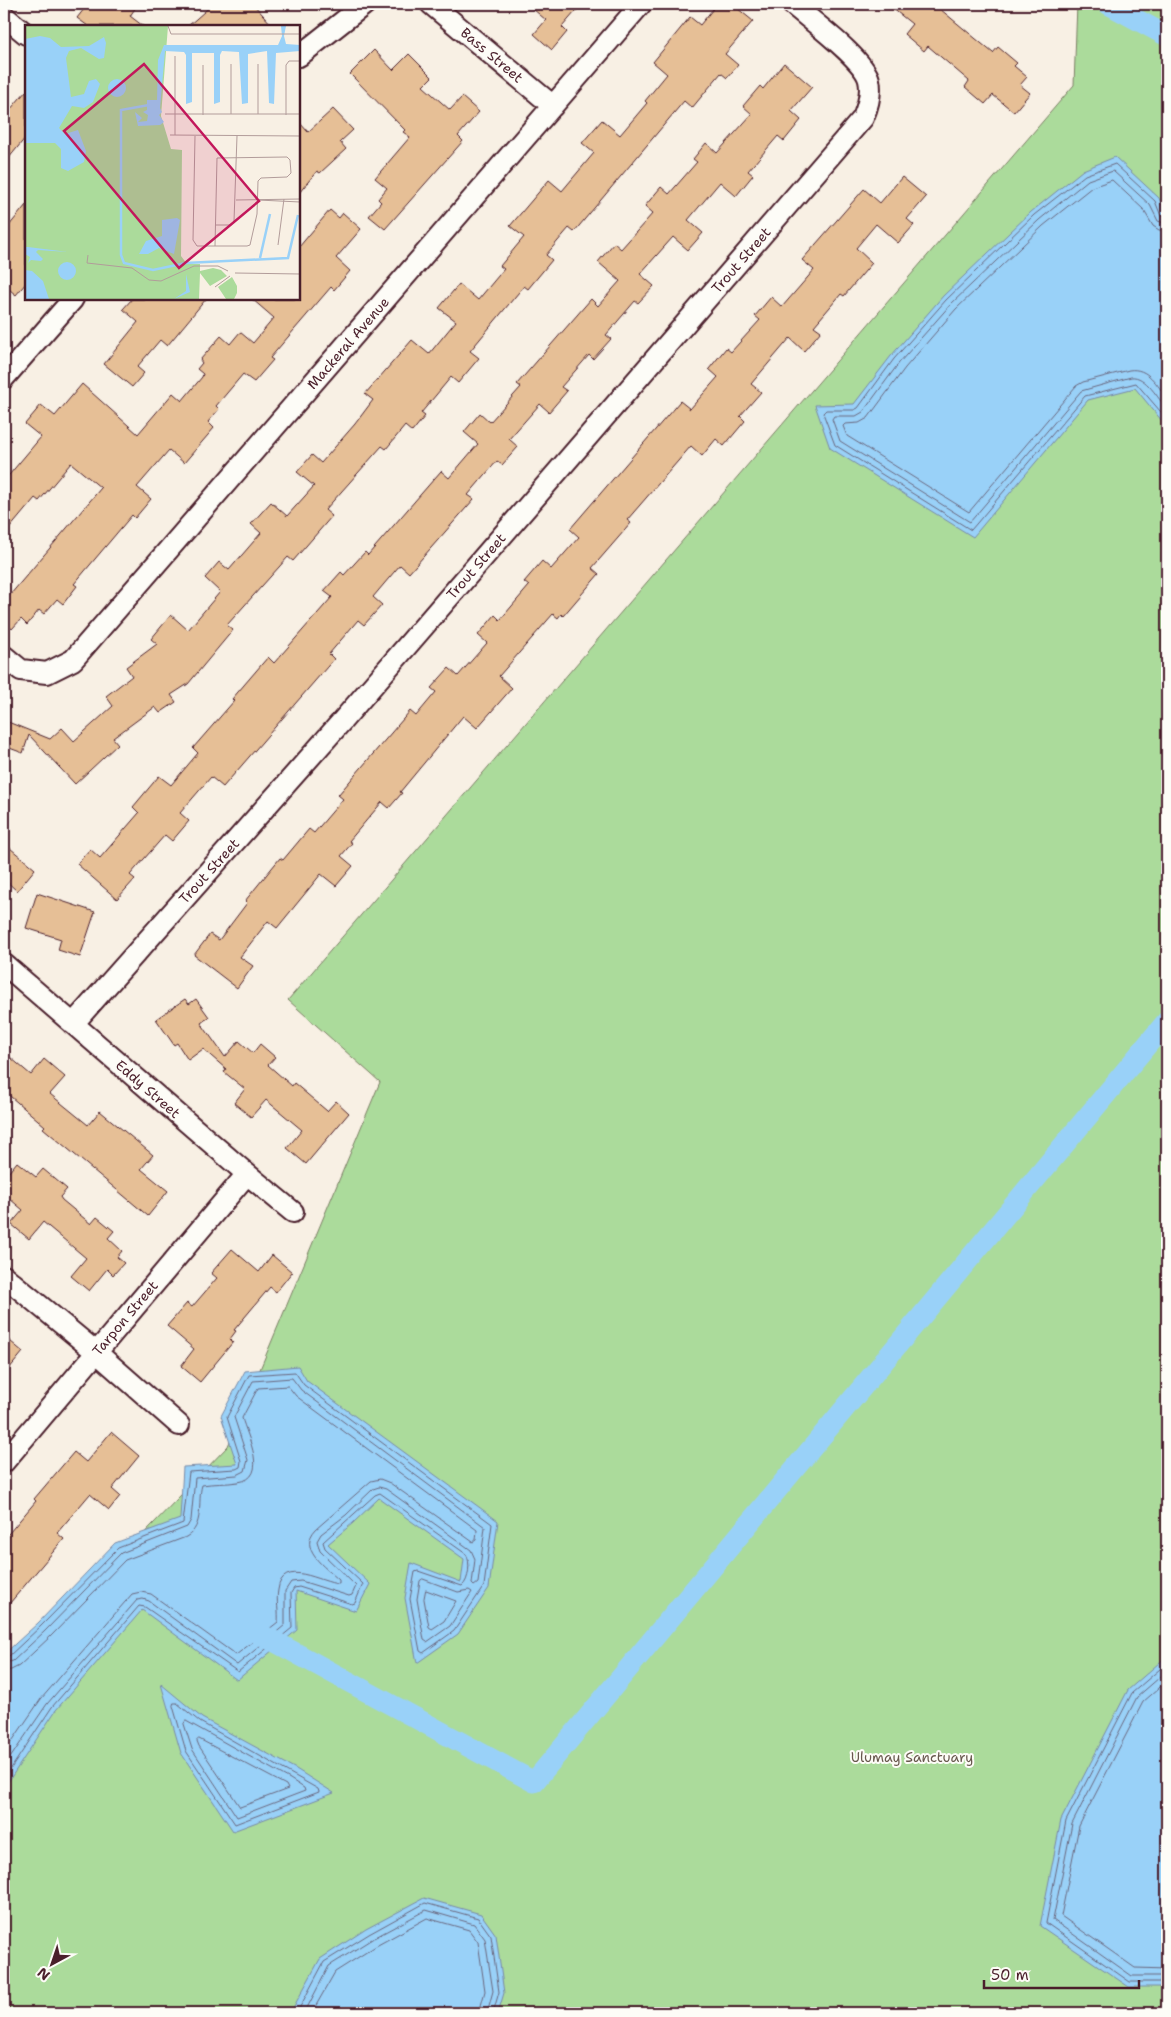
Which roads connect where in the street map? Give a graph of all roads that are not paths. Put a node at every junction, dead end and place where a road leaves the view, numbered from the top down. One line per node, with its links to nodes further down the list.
1 (14, 4): 6 (street)
2 (365, 4): 8 (street)
3 (431, 4): 9 (street, Bass Street)
4 (641, 4): 9 (street, Mackeral Avenue)
5 (792, 4): 14 (street, Trout Street)
6 (4, 15): 7 (street)
7 (25, 33)
8 (300, 55)
9 (552, 106): 12 (street, Mackeral Avenue)
10 (72, 300): 11 (street)
11 (4, 378)
12 (4, 656)
13 (4, 964): 14 (street, Eddy Street)
14 (73, 1024): 15 (street, Eddy Street)
15 (247, 1174): 16 (street, Eddy Street); 18 (street, Tarpon Street)
16 (293, 1212)
17 (4, 1276): 18 (street)
18 (96, 1352): 19 (street); 20 (street, Tarpon Street)
19 (179, 1425)
20 (4, 1462)

